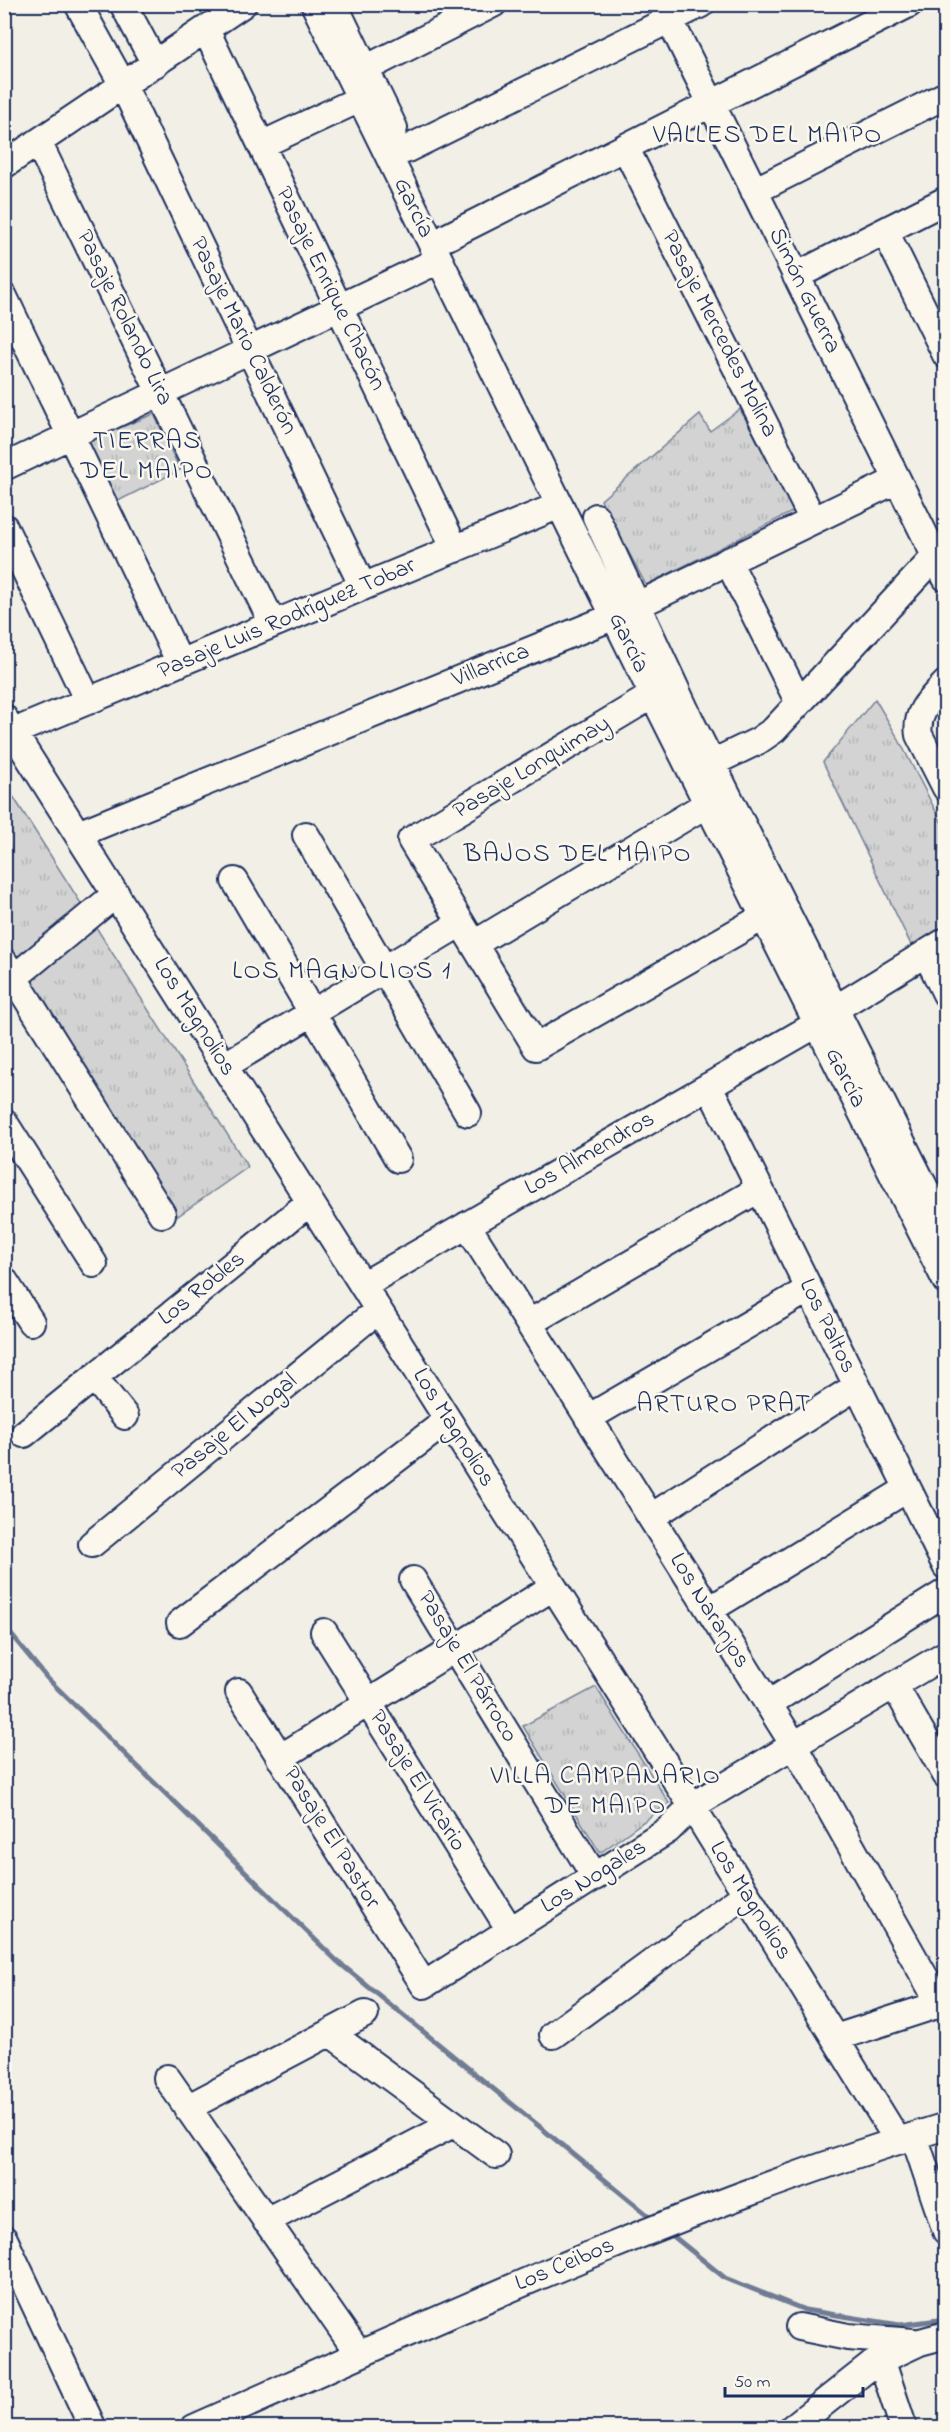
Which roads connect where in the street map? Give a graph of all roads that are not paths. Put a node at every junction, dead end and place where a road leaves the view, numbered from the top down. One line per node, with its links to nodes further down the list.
1 (78, 4): 13 (street, Pasaje Mario Calderón)
2 (123, 4): 11 (street)
3 (243, 4): 10 (street)
4 (314, 4): 15 (street, García)
5 (334, 4): 12 (street, García)
6 (493, 4): 12 (street)
7 (701, 4): 9 (street)
8 (909, 4): 16 (street)
9 (666, 12): 16 (street, Simón Guerra); 20 (street)
10 (206, 30): 11 (street); 18 (street, Pasaje Enrique Chacón)
11 (155, 64): 13 (street)
12 (365, 69): 20 (street, García)
13 (123, 85): 17 (street); 29 (street, Pasaje Mario Calderón)
14 (945, 95): 22 (street)
15 (360, 99): 18 (street); 25 (street, García)
16 (711, 103): 19 (street); 22 (street, Simón Guerra)
17 (38, 142): 21 (street); 32 (street, Pasaje Rolando Lira)
18 (261, 145): 28 (street, Pasaje Enrique Chacón)
19 (625, 147): 25 (street); 38 (street, Pasaje Mercedes Molina)
20 (405, 150): 25 (street, García)
21 (4, 165)
22 (754, 191): 26 (street, Simón Guerra)
23 (945, 200): 24 (street)
24 (885, 231): 26 (street); 30 (street)
25 (443, 249): 28 (street); 31 (street, García); 36 (street, García)
26 (796, 276): 35 (street, Simón Guerra)
27 (4, 297): 33 (street)
28 (339, 308): 29 (street); 40 (street, Pasaje Enrique Chacón)
29 (250, 350): 32 (street); 43 (street, Pasaje Mario Calderón)
30 (945, 355)
31 (507, 360)
32 (160, 393): 33 (street); 45 (street, Pasaje Rolando Lira)
33 (71, 435): 34 (street); 46 (street)
34 (4, 467)
35 (897, 480): 38 (street, Villarrica); 41 (street, Simón Guerra)
36 (560, 505): 40 (street, Pasaje Luis Rodríguez Tobar); 44 (street, García)
37 (596, 517): 44 (street, García)
38 (813, 520): 42 (street, Villarrica)
39 (4, 527): 49 (street)
40 (455, 549): 43 (street, Pasaje Luis Rodríguez Tobar)
41 (942, 560): 50 (street)
42 (728, 561): 44 (street, Villarrica); 50 (street)
43 (363, 587): 45 (street, Pasaje Luis Rodríguez Tobar)
44 (626, 610): 48 (street, García); 52 (street, García); 55 (street, Villarrica)
45 (273, 624): 46 (street, Pasaje Luis Rodríguez Tobar)
46 (180, 663): 49 (street, Pasaje Luis Rodríguez Tobar)
47 (945, 683): 53 (street)
48 (653, 695): 54 (street, García); 60 (street, Pasaje Lonquimay)
49 (88, 701): 51 (street, Pasaje Luis Rodríguez Tobar)
50 (800, 703): 52 (street)
51 (9, 725): 55 (street, Los Magnolios)
52 (712, 764): 66 (street, García)
53 (945, 789)
54 (707, 804): 59 (street, García); 60 (street)
55 (78, 834): 58 (street, Los Magnolios)
56 (306, 835): 62 (street)
57 (235, 881): 65 (street)
58 (116, 894): 63 (street); 67 (street, Los Magnolios)
59 (764, 917): 60 (street); 66 (street, García)
60 (468, 933): 62 (street)
61 (935, 947): 64 (street); 66 (street, Los Almendros)
62 (384, 969): 65 (street); 69 (street)
63 (8, 975): 74 (street)
64 (945, 994)
65 (312, 1013): 67 (street); 71 (street)
66 (826, 1017): 68 (street, Los Almendros); 76 (street, García); 79 (street, García)
67 (224, 1066): 73 (street, Los Magnolios)
68 (709, 1086): 72 (street, Los Paltos); 75 (street, Los Almendros)
69 (468, 1113)
70 (4, 1122): 77 (street)
71 (398, 1159)
72 (759, 1189): 81 (street, Los Paltos); 84 (street)
73 (310, 1202): 80 (street, Los Magnolios); 85 (street, Los Robles)
74 (162, 1214)
75 (467, 1225): 80 (street, Los Almendros); 84 (street, Los Naranjos)
76 (945, 1230)
77 (94, 1264)
78 (4, 1280): 83 (street)
79 (945, 1281)
80 (363, 1285): 82 (street, Los Magnolios)
81 (809, 1289): 86 (street, Los Paltos); 88 (street)
82 (378, 1310): 89 (street, Los Magnolios); 93 (street, Pasaje El Nogal)
83 (31, 1322)
84 (529, 1323): 88 (street, Los Naranjos)
85 (94, 1377): 87 (street); 90 (street, Los Robles)
86 (857, 1386): 91 (street, Los Paltos); 92 (street)
87 (125, 1416)
88 (588, 1418): 92 (street, Los Naranjos)
89 (448, 1420): 96 (street, Los Magnolios); 99 (street)
90 (24, 1434)
91 (907, 1489): 94 (street, Los Paltos); 98 (street)
92 (651, 1517): 98 (street, Los Naranjos)
93 (92, 1544)
94 (945, 1566)
95 (413, 1580): 101 (street, Pasaje El Párroco)
96 (554, 1587): 101 (street); 110 (street, Los Magnolios)
97 (945, 1592): 106 (street)
98 (709, 1610): 106 (street, Los Naranjos)
99 (180, 1623)
100 (324, 1632): 105 (street, Pasaje El Vicario)
101 (456, 1649): 105 (street); 111 (street, Pasaje El Párroco)
102 (945, 1654): 103 (street, Los Nogales)
103 (894, 1685): 107 (street, Los Nogales); 109 (street)
104 (239, 1692): 108 (street, Pasaje El Pastor)
105 (369, 1704): 108 (street); 113 (street, Pasaje El Vicario)
106 (768, 1704): 107 (street, Los Naranjos)
107 (794, 1745): 110 (street, Los Nogales); 115 (street, Los Naranjos)
108 (280, 1758): 114 (street, Pasaje El Pastor)
109 (945, 1775)
110 (692, 1806): 111 (street, Los Nogales); 112 (street, Los Magnolios)
111 (595, 1877): 113 (street, Los Nogales)
112 (746, 1894): 118 (street); 119 (street, Los Magnolios)
113 (510, 1930): 114 (street, Los Nogales)
114 (424, 1984)
115 (943, 2003): 119 (street)
116 (365, 2014): 117 (street)
117 (330, 2032): 121 (street); 122 (street)
118 (553, 2035)
119 (835, 2038): 124 (street, Los Magnolios)
120 (166, 2078): 121 (street)
121 (188, 2108): 126 (street)
122 (453, 2124): 125 (street); 126 (street)
123 (945, 2126): 124 (street, Los Ceibos)
124 (906, 2138): 127 (street, Los Magnolios); 132 (street, Los Ceibos)
125 (496, 2155)
126 (266, 2221): 132 (street)
127 (945, 2231)
128 (4, 2239): 135 (street)
129 (799, 2327): 131 (street)
130 (945, 2335): 131 (street)
131 (920, 2342): 133 (street)
132 (359, 2354): 136 (street, Los Ceibos)
133 (881, 2359): 134 (street); 137 (street)
134 (903, 2426)
135 (93, 2427)
136 (194, 2427)
137 (792, 2427)

